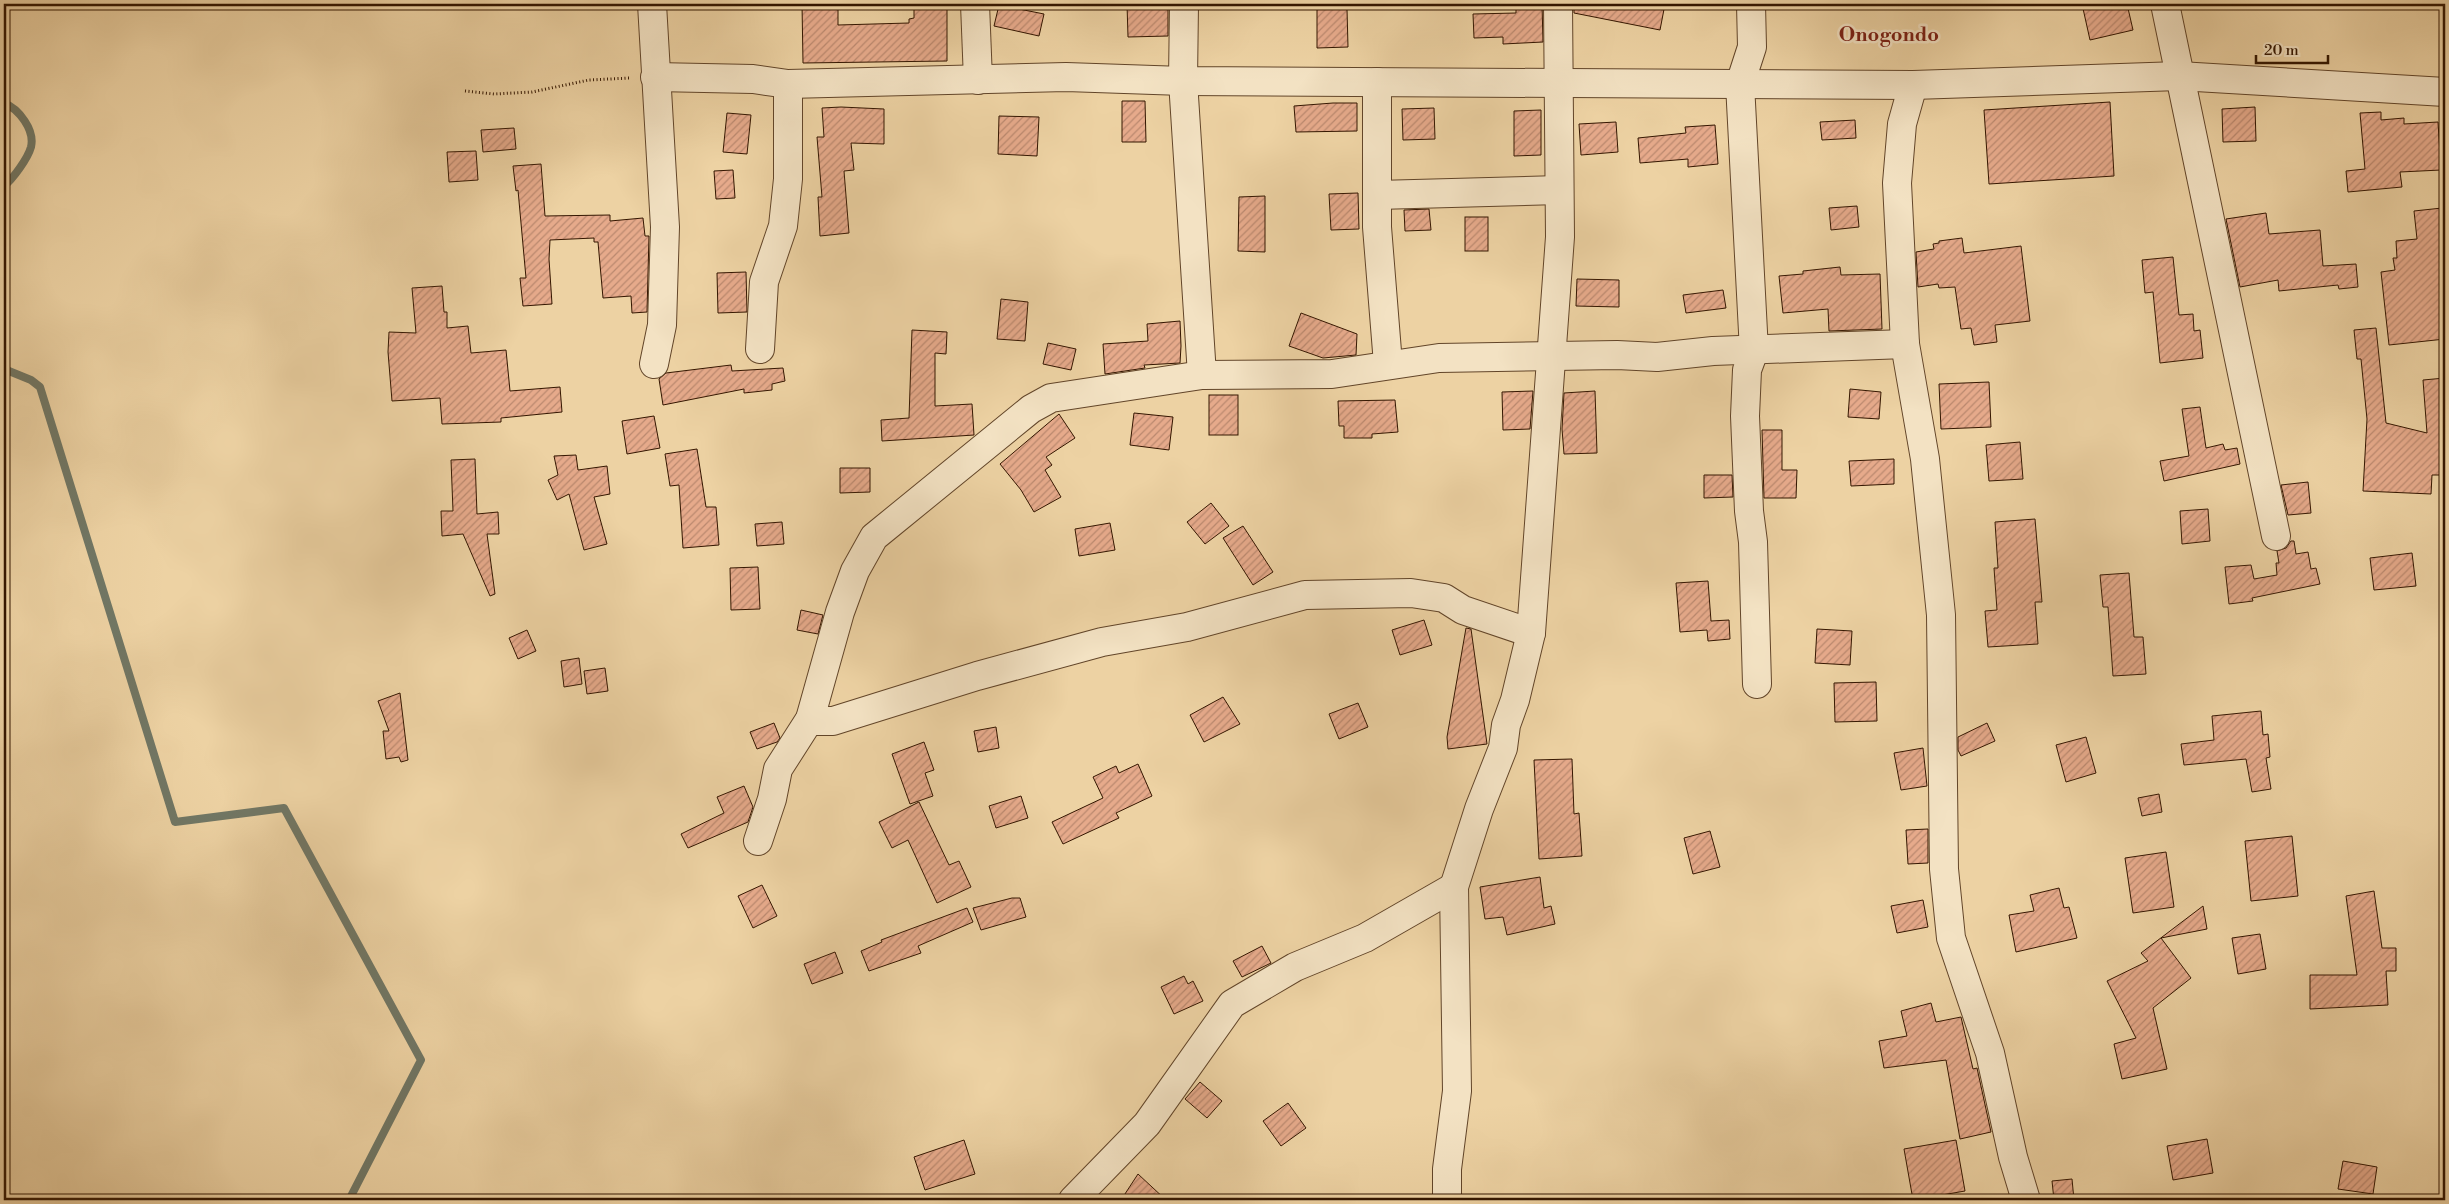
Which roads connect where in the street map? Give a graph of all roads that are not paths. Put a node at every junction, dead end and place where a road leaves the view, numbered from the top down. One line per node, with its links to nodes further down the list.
1 (652, 4): 8 (street)
2 (975, 4): 9 (street)
3 (1184, 4): 10 (street)
4 (1558, 4): 13 (street)
5 (1751, 4): 14 (street)
6 (2165, 4): 7 (street)
7 (2178, 76): 15 (street); 16 (street); 26 (street)
8 (654, 77): 12 (street); 23 (street)
9 (978, 80): 10 (street); 12 (street)
10 (1183, 81): 11 (street); 25 (street)
11 (1377, 82): 13 (street); 18 (street)
12 (788, 84): 20 (street)
13 (1557, 84): 14 (street); 17 (street)
14 (1740, 84): 15 (street); 21 (street)
15 (1913, 85): 19 (street)
16 (2445, 92)
17 (1559, 190): 18 (street); 22 (street)
18 (1377, 195): 24 (street)
19 (1905, 344): 21 (street); 34 (street)
20 (760, 349)
21 (1754, 351): 22 (street); 28 (street)
22 (1552, 355): 24 (street); 27 (street)
23 (654, 364)
24 (1388, 364): 25 (street)
25 (1202, 375): 29 (street)
26 (2276, 536)
27 (1532, 632): 29 (street); 31 (street)
28 (1757, 684)
29 (810, 719): 30 (street)
30 (758, 841)
31 (1454, 887): 32 (street); 33 (street)
32 (1072, 1200)
33 (1446, 1200)
34 (2026, 1200)

